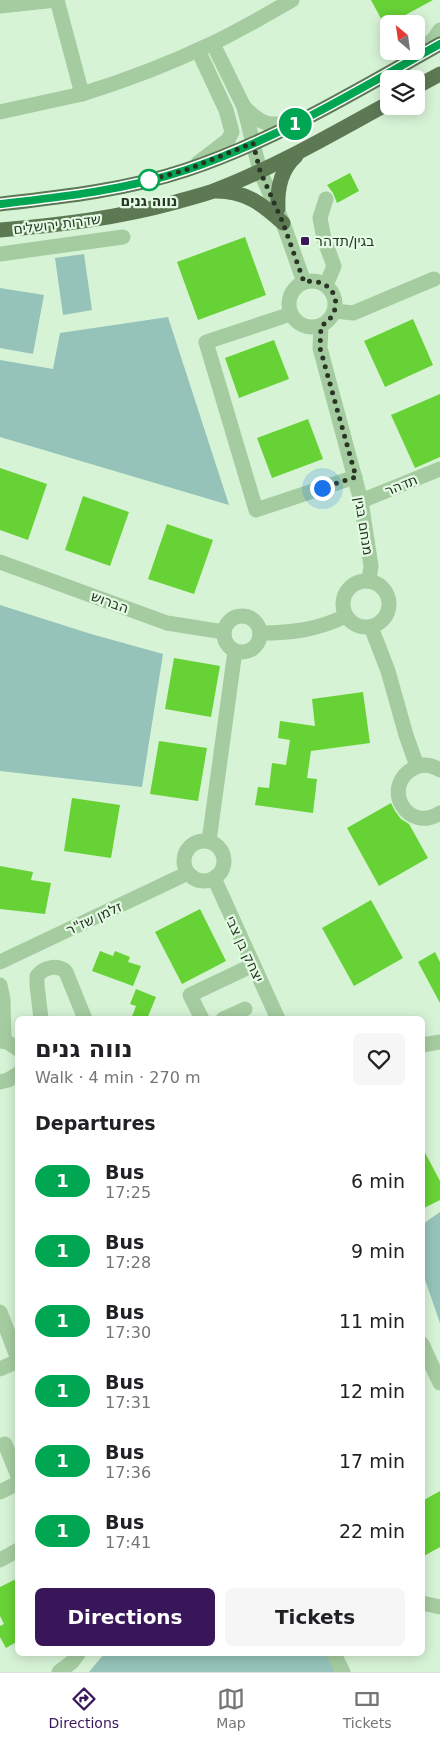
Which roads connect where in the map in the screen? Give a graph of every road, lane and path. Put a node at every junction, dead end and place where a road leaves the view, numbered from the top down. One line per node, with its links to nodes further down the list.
1 (57, 0): 3 (street); 13 (street)
2 (292, 0): 5 (street)
3 (0, 6)
4 (440, 30): 8 (street)
5 (213, 44): 7 (street); 14 (street)
6 (440, 44): 9 (main road, שדרות ירושלים)
7 (198, 50): 13 (street); 20 (street)
8 (393, 70)
9 (394, 70)
10 (380, 78): 17 (main road, שדרות ירושלים)
11 (439, 78): 12 (main road)
12 (425, 84)
13 (82, 94): 16 (street)
14 (244, 107): 17 (street); 18 (street)
15 (380, 108): 19 (main road, שדרות ירושלים)
16 (0, 112)
17 (296, 123): 18 (main road, שדרות ירושלים)
18 (253, 143): 20 (main road, שדרות ירושלים); 21 (street)
19 (302, 150): 21 (main road, שדרות ירושלים); 25 (main road)
20 (186, 170): 24 (main road, שדרות ירושלים)
21 (260, 171): 22 (main road, שדרות ירושלים); 25 (street)
22 (214, 191): 25 (main road); 26 (main road, שדרות ירושלים)
23 (326, 200): 31 (street)
24 (0, 204)
25 (280, 216): 30 (street)
26 (0, 230)
27 (123, 236): 28 (street)
28 (0, 254)
29 (434, 279): 32 (street)
30 (304, 282): 31 (street); 33 (street)
31 (326, 285): 32 (street)
32 (335, 311): 34 (street)
33 (291, 314): 34 (street); 36 (street)
34 (321, 326): 36 (street, מנחם בגין)
35 (440, 469): 37 (street, תדהר)
36 (356, 477): 37 (street, מנחם בגין)
37 (361, 502): 39 (street, מנחם בגין)
38 (0, 562): 42 (street, הברוש)
39 (369, 581): 40 (street); 41 (street)
40 (346, 616): 41 (street); 43 (street)
41 (372, 627): 45 (street)
42 (224, 632): 43 (street); 44 (street)
43 (260, 633): 44 (street)
44 (235, 651): 48 (street)
45 (417, 766): 46 (street); 47 (street)
46 (440, 770)
47 (439, 816)
48 (210, 841): 49 (street); 50 (street)
49 (188, 873): 50 (street); 51 (street, זלמן שז"ר)
50 (214, 878): 52 (street, יצחק בן צבי)
51 (0, 962)
52 (253, 965): 57 (street); 59 (street, יצחק בן צבי)
53 (1, 995): 60 (street)
54 (245, 1009): 58 (street)
55 (41, 1016): 56 (street)
56 (84, 1016)
57 (200, 1016)
58 (230, 1016)
59 (277, 1016)
60 (2, 1041): 63 (street)
61 (440, 1042): 62 (street)
62 (425, 1044)
63 (15, 1046)
64 (15, 1076): 65 (street)
65 (0, 1082)
66 (0, 1312): 68 (street)
67 (425, 1350): 71 (street)
68 (15, 1352)
69 (15, 1362): 70 (street)
70 (0, 1370)
71 (440, 1383)
72 (7, 1443): 73 (street)
73 (15, 1467)
74 (15, 1484): 75 (street)
75 (0, 1492)
76 (15, 1552): 77 (street)
77 (0, 1560)
78 (425, 1604): 79 (street)
79 (440, 1607)
80 (76, 1656): 82 (street)
81 (335, 1656): 83 (street)
82 (61, 1671)
83 (343, 1672)

